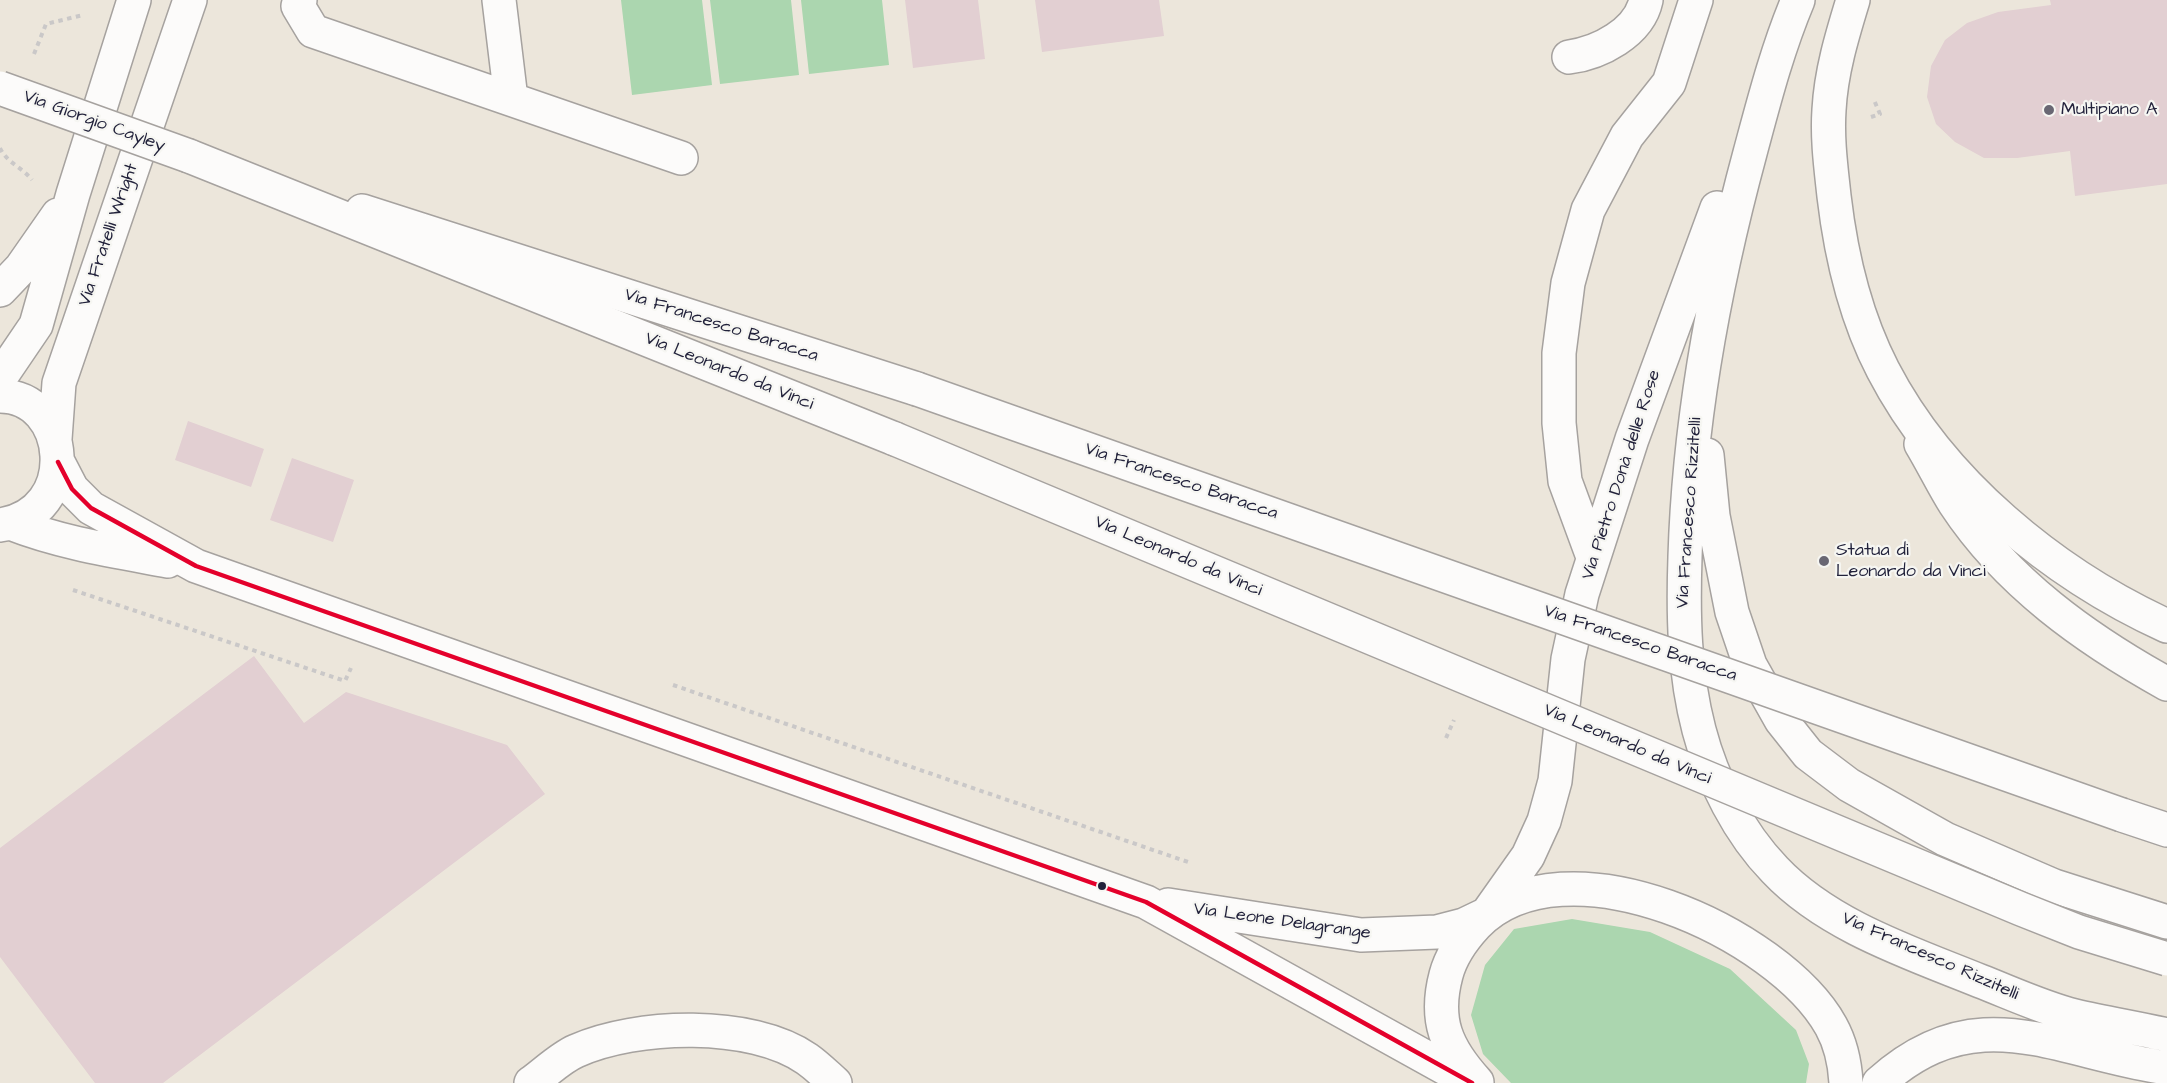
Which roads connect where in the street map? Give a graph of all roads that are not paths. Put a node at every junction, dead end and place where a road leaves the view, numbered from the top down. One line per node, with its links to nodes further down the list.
1 (134, 0): 15 (street)
2 (190, 0): 21 (street, Via Fratelli Wright)
3 (300, 0): 12 (street)
4 (499, 0): 12 (street)
5 (1646, 0): 10 (street)
6 (1696, 0): 23 (street)
7 (1797, 0): 9 (street, Via Pietro Donà delle Rose)
8 (1854, 0): 18 (street)
9 (1782, 38): 17 (street, Via Francesco Rizzitelli); 23 (street, Via Pietro Donà delle Rose)
10 (1569, 57)
11 (0, 88): 13 (street, Via Giorgio Cayley, bridge)
12 (511, 99): 14 (street)
13 (189, 156): 27 (street, Via Francesco Baracca, bridge); 31 (street, Via Leonardo da Vinci, bridge)
14 (681, 158)
15 (73, 194): 16 (street); 19 (street)
16 (0, 290)
17 (1706, 342): 30 (street); 32 (street, Via Francesco Rizzitelli)
18 (1883, 370): 25 (street); 26 (street)
19 (0, 378)
20 (0, 396): 21 (street, Via Leone Delagrange)
21 (57, 450): 22 (street, Via Fratelli Wright); 24 (street, Via Leone Delagrange)
22 (5, 524): 24 (street, Via Leone Delagrange)
23 (1593, 557): 29 (street, Via Pietro Donà delle Rose)
24 (196, 566): 28 (street, Via Leone Delagrange)
25 (2167, 626)
26 (2167, 684)
27 (2167, 830)
28 (1146, 902): 29 (street, Via Leone Delagrange); 37 (street, Via Leone Delagrange)
29 (1487, 914): 38 (street); 39 (street)
30 (2167, 922)
31 (2167, 959)
32 (2067, 1030): 33 (street, Via Francesco Rizzitelli); 34 (street, Via Francesco Rizzitelli); 40 (street, Via Francesco Rizzitelli)
33 (2167, 1035)
34 (2167, 1068)
35 (531, 1083): 36 (street)
36 (835, 1083)
37 (1472, 1083)
38 (1478, 1083)
39 (1846, 1083)
40 (1879, 1083)

